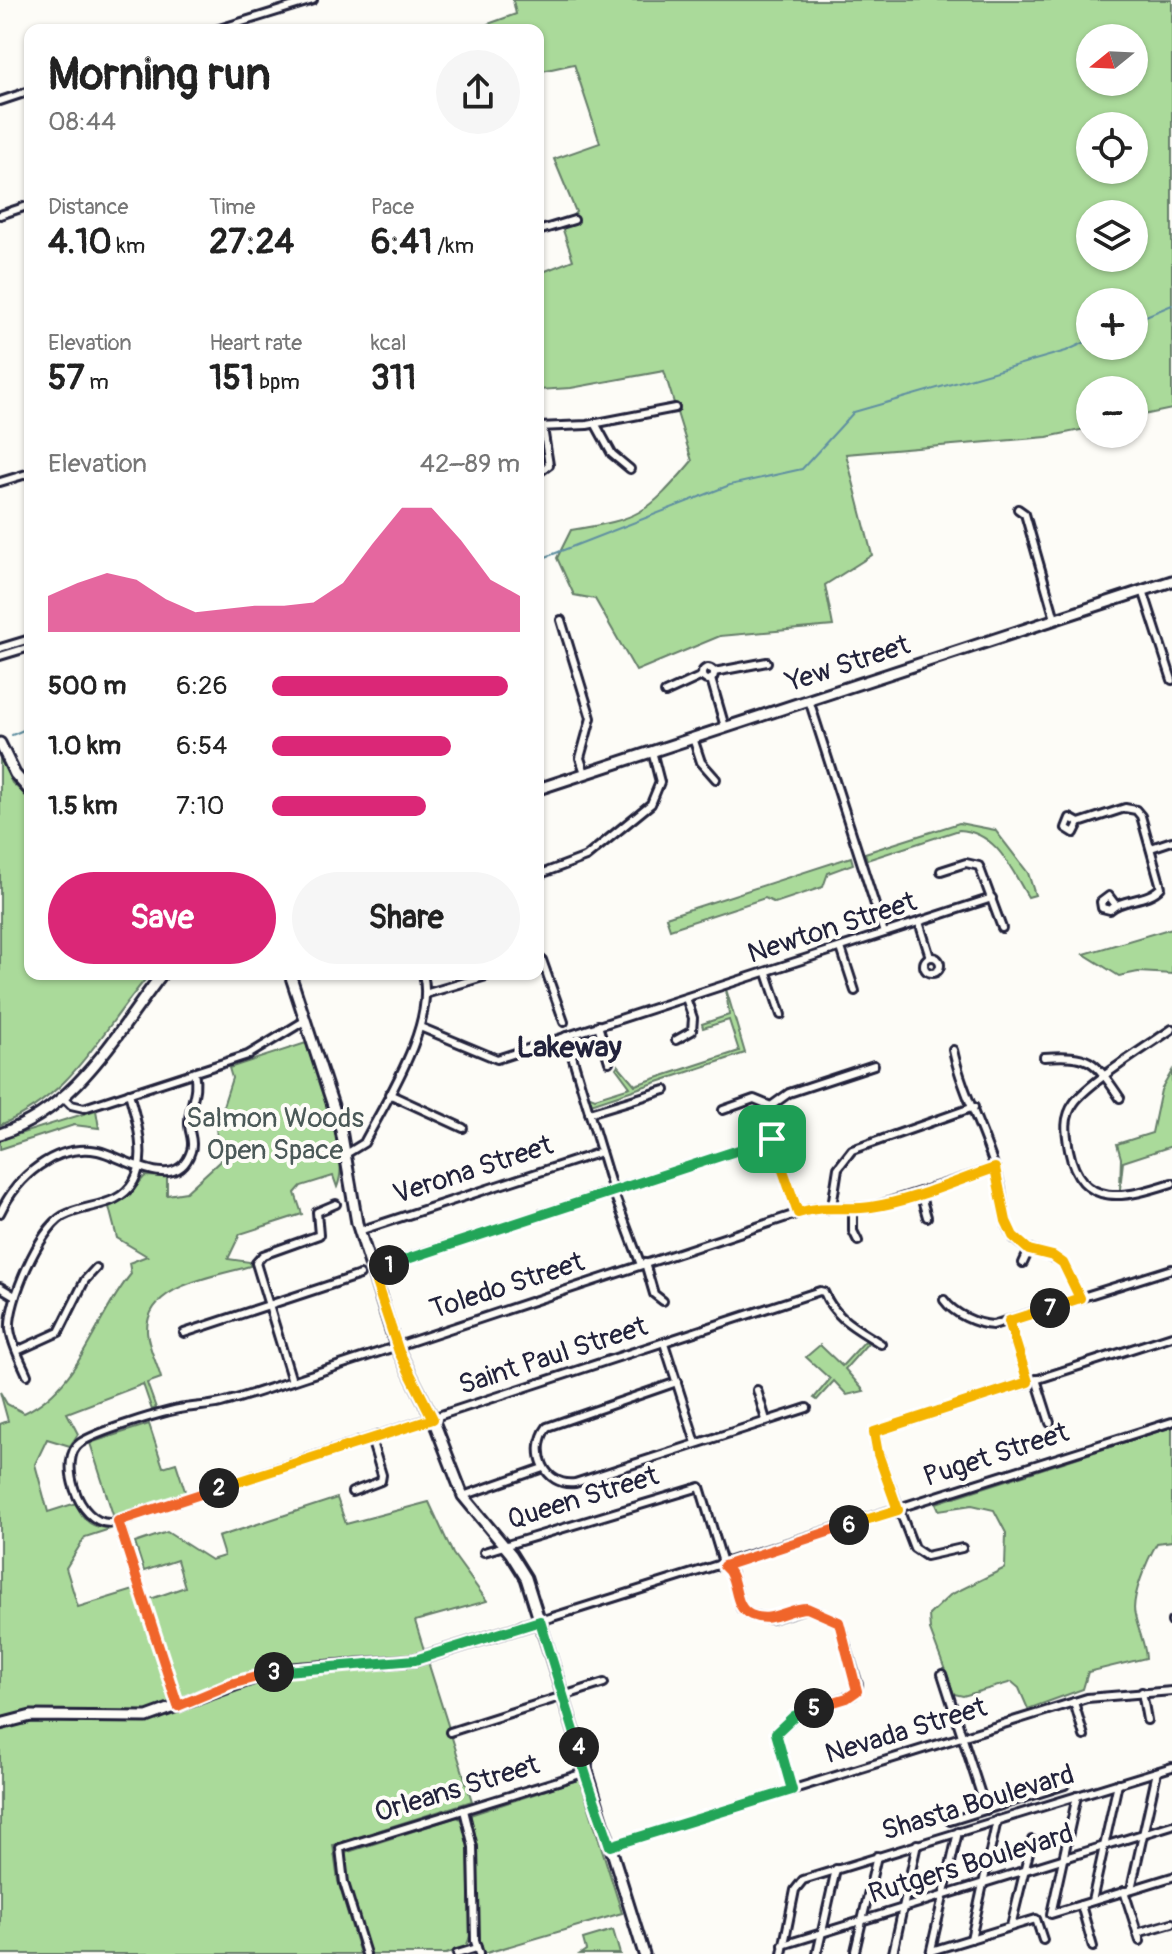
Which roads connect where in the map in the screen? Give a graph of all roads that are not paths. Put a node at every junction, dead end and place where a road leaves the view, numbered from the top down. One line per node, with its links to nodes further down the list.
1 (313, 0): 2 (street)
2 (235, 24)
3 (24, 93): 4 (street)
4 (0, 101)
5 (24, 207): 6 (street)
6 (0, 215)
7 (574, 220): 8 (street)
8 (544, 229)
9 (675, 408): 10 (street)
10 (595, 423): 11 (street); 14 (street)
11 (544, 428)
12 (544, 444): 13 (street)
13 (544, 469)
14 (630, 469)
15 (24, 475): 16 (street)
16 (0, 482)
17 (1018, 509): 20 (street)
18 (1172, 581): 19 (street, Yew Street)
19 (1143, 590): 20 (street, Yew Street); 29 (street)
20 (1055, 619): 31 (street, Yew Street)
21 (561, 620): 36 (street)
22 (24, 641): 23 (street)
23 (0, 648)
24 (24, 649): 25 (street)
25 (0, 656)
26 (767, 662): 28 (street)
27 (702, 676): 28 (street); 28 (street); 30 (street)
28 (713, 676): 32 (street)
29 (1172, 680)
30 (665, 693)
31 (809, 700): 32 (street, Yew Street); 49 (street)
32 (725, 727): 33 (street, Yew Street)
33 (693, 738): 35 (street, Yew Street); 37 (street)
34 (0, 743): 38 (street)
35 (652, 751): 36 (street, Yew Street); 44 (street)
36 (585, 773): 39 (street, Yew Street)
37 (716, 779)
38 (24, 784)
39 (544, 787)
40 (1079, 823): 42 (street)
41 (1172, 841): 42 (street)
42 (1151, 848): 46 (street)
43 (941, 871): 45 (street)
44 (544, 873)
45 (992, 898): 47 (street, Newton Street); 48 (street)
46 (1115, 904)
47 (919, 922): 49 (street, Newton Street); 51 (street)
48 (1002, 928)
49 (884, 933): 50 (street, Newton Street)
50 (841, 948): 53 (street, Newton Street); 58 (street)
51 (930, 957)
52 (544, 970): 63 (street)
53 (767, 973): 60 (street, Newton Street); 61 (street)
54 (157, 980): 78 (street)
55 (292, 980): 62 (street)
56 (424, 980): 59 (street)
57 (473, 980): 59 (street)
58 (855, 991)
59 (425, 994): 65 (street)
60 (686, 998): 64 (street, Newton Street); 68 (street)
61 (781, 1015)
62 (306, 1020): 73 (street); 88 (street)
63 (564, 1022)
64 (598, 1025): 67 (street, Newton Street); 71 (street)
65 (420, 1027): 67 (street, Newton Street); 77 (street)
66 (1172, 1029): 74 (street)
67 (566, 1036): 83 (street)
68 (676, 1040)
69 (953, 1050): 81 (street)
70 (1044, 1057): 74 (street)
71 (609, 1062)
72 (874, 1065): 80 (street)
73 (194, 1073): 76 (street); 91 (street)
74 (1106, 1077): 79 (street); 93 (street)
75 (665, 1090): 83 (street)
76 (129, 1093): 78 (street); 91 (street)
77 (389, 1094): 84 (street); 88 (street)
78 (64, 1098): 85 (street)
79 (1120, 1098)
80 (771, 1106): 82 (street); 86 (street)
81 (974, 1107): 90 (street); 92 (street)
82 (723, 1110)
83 (589, 1113): 87 (street)
84 (463, 1128)
85 (0, 1134)
86 (772, 1139): 95 (street); 102 (street)
87 (601, 1152): 95 (street); 104 (street, Verona Street)
88 (346, 1154): 104 (street)
89 (833, 1156): 90 (street)
90 (841, 1162): 99 (street)
91 (139, 1168): 96 (street); 114 (street)
92 (995, 1168): 97 (street, Toledo Street); 106 (street)
93 (1172, 1183)
94 (0, 1186): 96 (street)
95 (613, 1191): 108 (street); 111 (street)
96 (10, 1192): 101 (street)
97 (920, 1193): 100 (street, Toledo Street); 103 (street)
98 (336, 1204): 118 (street)
99 (832, 1206): 100 (street, Toledo Street); 102 (street, Toledo Street)
100 (853, 1209): 105 (street)
101 (0, 1213)
102 (798, 1213): 108 (street, Toledo Street)
103 (927, 1217)
104 (359, 1231): 111 (street)
105 (858, 1241)
106 (1029, 1250): 107 (street); 115 (street)
107 (1023, 1263)
108 (643, 1264): 117 (street); 124 (street, Toledo Street)
109 (96, 1268): 125 (street)
110 (1172, 1269): 115 (street)
111 (372, 1270): 124 (street)
112 (360, 1275): 118 (street)
113 (0, 1287): 114 (street)
114 (15, 1296): 125 (street)
115 (1080, 1298): 119 (street)
116 (944, 1300): 119 (street)
117 (663, 1301)
118 (267, 1304): 120 (street); 128 (street)
119 (1009, 1321): 130 (street)
120 (184, 1333)
121 (1172, 1336): 127 (street)
122 (664, 1343): 123 (street, Saint Paul Street); 129 (street); 133 (street, Saint Paul Street)
123 (881, 1344)
124 (396, 1346): 128 (street, Toledo Street); 133 (street)
125 (17, 1351): 126 (street)
126 (27, 1375)
127 (1036, 1379): 130 (street); 136 (street)
128 (292, 1381): 143 (street, Toledo Street)
129 (677, 1382): 138 (street); 139 (street)
130 (1028, 1382): 142 (street)
131 (757, 1390): 134 (street)
132 (807, 1408): 134 (street)
133 (433, 1419): 137 (street, Saint Paul Street); 141 (street)
134 (766, 1420): 138 (street)
135 (1172, 1422): 142 (street, Puget Street)
136 (1050, 1423)
137 (371, 1439): 140 (street); 143 (street, Saint Paul Street)
138 (696, 1443): 139 (street)
139 (543, 1468): 141 (street)
140 (352, 1492)
141 (463, 1496): 144 (street)
142 (898, 1510): 145 (street); 147 (street, Puget Street)
143 (118, 1521): 155 (street)
144 (504, 1545): 146 (street, Queen Street); 147 (street, Queen Street); 148 (street)
145 (962, 1548)
146 (484, 1552)
147 (724, 1566): 148 (street, Puget Street); 166 (street)
148 (540, 1621): 153 (street); 155 (street, Puget Street)
149 (942, 1674): 160 (street)
150 (604, 1683): 153 (street)
151 (1172, 1691): 152 (street, Nevada Street)
152 (1142, 1692): 154 (street, Nevada Street); 156 (street)
153 (563, 1696): 158 (street); 162 (street)
154 (1074, 1702): 159 (street); 160 (street, Nevada Street)
155 (178, 1706): 157 (street, Puget Street)
156 (1147, 1720)
157 (0, 1724)
158 (450, 1732)
159 (1084, 1736)
160 (961, 1737): 166 (street, Nevada Street); 169 (street)
161 (1172, 1767): 163 (street, Shasta Boulevard)
162 (587, 1770): 168 (street, Orleans Street); 177 (street)
163 (1157, 1772): 164 (street, Shasta Boulevard); 174 (street)
164 (1118, 1783): 167 (street, Shasta Boulevard); 178 (street)
165 (1065, 1785): 169 (street)
166 (792, 1790): 177 (street, Nevada Street)
167 (1077, 1796): 170 (street, Shasta Boulevard); 180 (street)
168 (464, 1810): 198 (street); 202 (street, Orleans Street)
169 (986, 1810): 171 (street)
170 (997, 1820): 173 (street, Shasta Boulevard); 184 (street)
171 (950, 1821)
172 (1172, 1825): 174 (street, Rutgers Boulevard)
173 (958, 1832): 176 (street, Shasta Boulevard); 186 (street)
174 (1143, 1834): 178 (street, Rutgers Boulevard); 185 (street)
175 (1032, 1840): 182 (street)
176 (917, 1844): 179 (street, Shasta Boulevard); 189 (street)
177 (610, 1846): 204 (street)
178 (1104, 1846): 180 (street, Rutgers Boulevard); 187 (street)
179 (877, 1856): 181 (street, Shasta Boulevard); 190 (street)
180 (1063, 1859): 182 (street, Rutgers Boulevard); 188 (street)
181 (836, 1869): 193 (street); 196 (street, Shasta Boulevard)
182 (1023, 1871): 184 (street, Rutgers Boulevard); 192 (street)
183 (1172, 1876): 185 (street)
184 (983, 1884): 186 (street, Rutgers Boulevard); 194 (street)
185 (1128, 1890): 187 (street); 191 (street)
186 (943, 1896): 189 (street, Rutgers Boulevard); 200 (street)
187 (1092, 1901): 188 (street)
188 (1081, 1905): 197 (street)
189 (903, 1909): 190 (street, Rutgers Boulevard); 201 (street)
190 (862, 1921): 193 (street, Rutgers Boulevard); 199 (street)
191 (1172, 1923)
192 (1011, 1926): 194 (street); 195 (street)
193 (822, 1934): 196 (street, Rutgers Boulevard); 206 (street)
194 (971, 1939): 200 (street)
195 (1043, 1940)
196 (783, 1945): 205 (street)
197 (1093, 1947)
198 (478, 1951): 203 (street)
199 (855, 1951)
200 (930, 1952)
201 (893, 1953)
202 (366, 1954)
203 (457, 1954)
204 (644, 1954)
205 (782, 1954)
206 (817, 1954)

